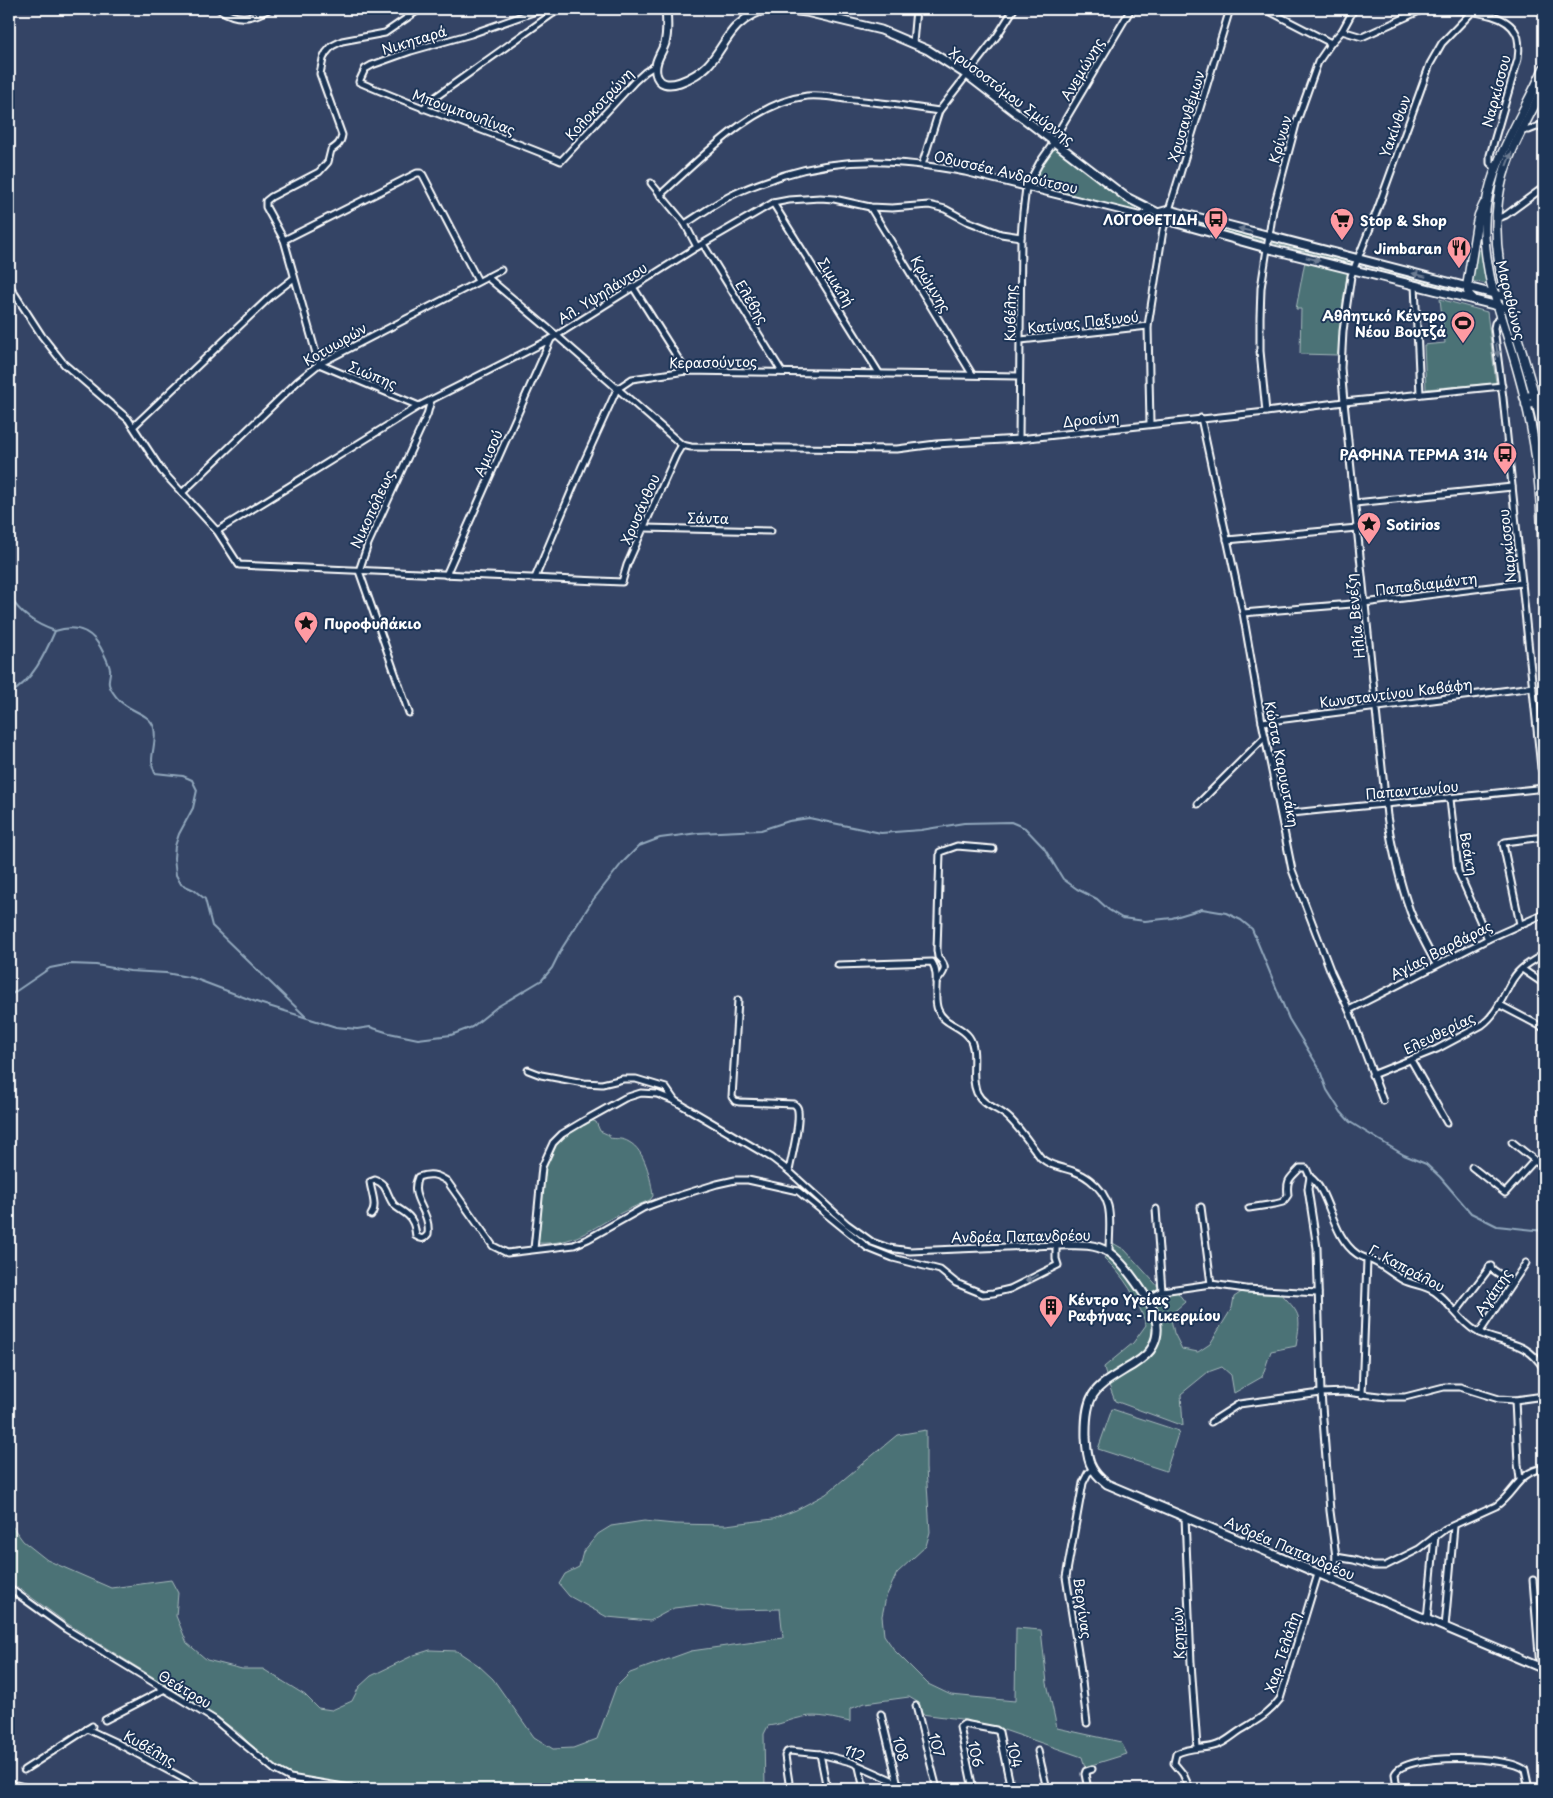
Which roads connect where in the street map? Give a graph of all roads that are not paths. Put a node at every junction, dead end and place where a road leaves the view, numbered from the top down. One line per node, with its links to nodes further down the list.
1 (219, 9): 2 (street)
2 (269, 9)
3 (420, 9): 48 (street)
4 (542, 9): 24 (street, Νικηταρά)
5 (559, 9): 26 (street)
6 (666, 9): 21 (street)
7 (771, 9): 21 (street)
8 (782, 9): 19 (street, Χρυσοστόμου Σμύρνης)
9 (916, 9): 19 (street)
10 (1014, 9): 23 (street)
11 (1131, 9): 30 (street, Ανεμώνης)
12 (1230, 9): 41 (street, Χρυσανθέμων)
13 (1265, 9): 20 (street)
14 (1354, 9): 18 (street, Κρίνων)
15 (1424, 9): 18 (street)
16 (1446, 9): 17 (street, Ναρκίσσου)
17 (1472, 12): 33 (street, Ναρκίσσου); 52 (street, Υακίνθων)
18 (1342, 31): 20 (street, Κρίνων)
19 (913, 43): 23 (street, Χρυσοστόμου Σμύρνης)
20 (1331, 43): 46 (street, Κρίνων)
21 (656, 65): 31 (street, Κολοκοτρώνη)
22 (1544, 68): 33 (main road, Μαραθώνος)
23 (967, 75): 27 (street); 30 (street, Χρυσοστόμου Σμύρνης)
24 (359, 82): 26 (street, Μπουμπουλίνας)
25 (1544, 86): 29 (main road, Μαραθώνος)
26 (424, 109): 31 (street, Μπουμπουλίνας)
27 (939, 111): 32 (street); 37 (street)
28 (1544, 124): 29 (street)
29 (1523, 130): 43 (main road, Μαραθώνος, one-way to 29)
30 (1054, 142): 36 (street, Ανεμώνης); 42 (street, Χρυσοστόμου Σμύρνης)
31 (561, 161)
32 (922, 165): 36 (street, Οδυσσέα Ανδρούτσου); 45 (street, Οδυσσέα Ανδρούτσου)
33 (1497, 169): 38 (main road, Μαραθώνος)
34 (651, 184): 37 (street)
35 (1544, 187): 43 (street)
36 (1026, 188): 42 (street, Οδυσσέα Ανδρούτσου); 47 (street, Κυβέλης)
37 (660, 195): 45 (street)
38 (1488, 195): 61 (main road); 62 (main road, Μαραθώνος)
39 (773, 203): 40 (street, Αλ. Υψηλάντου); 49 (street, Αλ. Υψηλάντου); 75 (street, Σιμικλή)
40 (870, 206): 47 (street, Αλ. Υψηλάντου); 76 (street, Κρώμνης)
41 (1169, 210): 42 (street); 44 (street, Χρυσανθέμων); 46 (street, one-way to 41)
42 (1155, 212): 44 (street, Χρυσοστόμου Σμύρνης)
43 (1496, 219): 63 (main road, Μαραθώνος)
44 (1166, 220): 51 (street, Χρυσοστόμου Σμύρνης); 68 (street, Χρυσανθέμων)
45 (686, 224): 50 (street)
46 (1268, 236): 51 (street, Κρίνων); 52 (street)
47 (1021, 237): 71 (street, Κυβέλης)
48 (284, 240): 56 (street); 57 (street)
49 (703, 244): 50 (street, Αλ. Υψηλάντου); 74 (street, Ελέβης)
50 (697, 247): 60 (street, Αλ. Υψηλάντου)
51 (1266, 248): 53 (street, Χρυσοστόμου Σμύρνης, one-way to 53); 88 (street, Κρίνων)
52 (1358, 259): 53 (street, Ηλία Βενέζη); 61 (street, one-way to 52)
53 (1353, 269): 59 (street, Χρυσοστόμου Σμύρνης); 85 (street, Ηλία Βενέζη)
54 (501, 270): 55 (street, Κοτυωρών)
55 (487, 277): 57 (street, Κοτυωρών); 69 (street)
56 (294, 278): 72 (street); 91 (street)
57 (478, 281): 72 (street, Κοτυωρών)
58 (9, 285): 91 (street)
59 (1415, 285): 64 (street, Χρυσοστόμου Σμύρνης); 81 (street)
60 (634, 287): 69 (street, Αλ. Υψηλάντου); 73 (street)
61 (1467, 287): 62 (street); 64 (main road)
62 (1494, 294): 63 (street); 65 (main road, Μαραθώνος)
63 (1506, 297): 66 (main road, Μαραθώνος)
64 (1474, 300): 65 (street, Χρυσοστόμου Σμύρνης)
65 (1498, 306): 66 (street, Χρυσοστόμου Σμύρνης); 67 (main road, Μαραθώνος)
66 (1510, 309): 82 (main road, Μαραθώνος)
67 (1501, 318): 78 (street, Ναρκίσσου, one-way to 78); 84 (main road, Μαραθώνος)
68 (1148, 326): 71 (street, Κατίνας Παξινού); 90 (street, Χρυσανθέμων)
69 (556, 335): 70 (street, Αλ. Υψηλάντου); 79 (street)
70 (551, 339): 83 (street, Αλ. Υψηλάντου); 104 (street, Αμισού)
71 (1021, 340): 77 (street, Κυβέλης)
72 (318, 364): 87 (street, Σιώπης); 96 (street, Κοτυωρών)
73 (686, 371): 74 (street, Κερασούντος); 79 (street, Κερασούντος)
74 (782, 372): 75 (street, Κερασούντος)
75 (879, 374): 76 (street, Κερασούντος)
76 (972, 374): 77 (street, Κερασούντος)
77 (1020, 376): 92 (street, Κυβέλης)
78 (1502, 386): 81 (street, Δροσίνη); 95 (street, Ναρκίσσου)
79 (617, 389): 94 (street); 105 (street)
80 (1544, 393): 82 (street)
81 (1420, 394): 85 (street, Δροσίνη)
82 (1535, 395): 84 (street); 86 (main road, Μαραθώνος)
83 (431, 400): 87 (street, Αλ. Υψηλάντου); 103 (street, Νικοπόλεως)
84 (1525, 401): 86 (street); 109 (main road, Μαραθώνος)
85 (1344, 402): 88 (street, Δροσίνη); 97 (street, Ηλία Βενέζη)
86 (1541, 402): 93 (main road, Μαραθώνος)
87 (419, 406): 100 (street, Αλ. Υψηλάντου)
88 (1266, 412): 89 (street, Δροσίνη)
89 (1201, 418): 90 (street, Δροσίνη); 102 (street, Κώστα Καρυωτάκη)
90 (1150, 424): 92 (street, Δροσίνη)
91 (134, 426): 96 (street)
92 (1019, 438): 94 (street, Δροσίνη)
93 (1544, 438)
94 (682, 445): 98 (street, Χρυσάνθου)
95 (1512, 487): 97 (street); 106 (street, Ναρκίσσου)
96 (183, 492): 100 (street)
97 (1355, 504): 99 (street, Ηλία Βενέζη)
98 (645, 528): 101 (street, Σάντα); 105 (street, Χρυσάνθου)
99 (1357, 528): 102 (street); 107 (street, Ηλία Βενέζη)
100 (220, 530): 103 (street)
101 (771, 531)
102 (1228, 540): 108 (street, Κώστα Καρυωτάκη)
103 (359, 571): 104 (street); 112 (street, Νικοπόλεως)
104 (446, 575): 105 (street)
105 (535, 578)
106 (1522, 584): 107 (street, Παπαδιαμάντη); 110 (street, Ναρκίσσου)
107 (1364, 603): 108 (street, Παπαδιαμάντη); 111 (street, Ηλία Βενέζη)
108 (1243, 613): 113 (street, Κώστα Καρυωτάκη)
109 (1544, 638)
110 (1533, 687): 111 (street, Κωνσταντίνου Καβάφη); 115 (street, Ναρκίσσου)
111 (1376, 707): 113 (street, Κωνσταντίνου Καβάφη); 118 (street, Ηλία Βενέζη)
112 (409, 713)
113 (1262, 722): 114 (street, Κώστα Καρυωτάκη)
114 (1265, 737): 119 (street); 120 (street, Κώστα Καρυωτάκη)
115 (1544, 776)
116 (1544, 788): 117 (street, Παπαντωνίου)
117 (1450, 799): 118 (street, Παπαντωνίου); 125 (street, Βεάκη)
118 (1385, 803): 120 (street, Παπαντωνίου); 128 (street, Ηλία Βενέζη)
119 (1198, 804)
120 (1282, 814): 134 (street, Κώστα Καρυωτάκη)
121 (1544, 838): 124 (street)
122 (993, 848): 130 (street)
123 (1544, 914): 124 (street, Αγίας Βαρβάρας)
124 (1520, 924): 125 (street, Αγίας Βαρβάρας)
125 (1488, 939): 128 (street, Αγίας Βαρβάρας)
126 (1544, 954): 129 (street, Ελευθερίας)
127 (838, 964): 130 (street)
128 (1436, 964): 134 (street, Αγίας Βαρβάρας)
129 (1522, 969): 131 (street); 133 (street, Ελευθερίας)
130 (936, 983): 154 (street)
131 (1544, 984)
132 (738, 1000): 146 (street)
133 (1500, 1004): 135 (street); 136 (street, Ελευθερίας)
134 (1349, 1010): 138 (street, Κώστα Καρυωτάκη)
135 (1544, 1028)
136 (1411, 1060): 138 (street, Ελευθερίας); 141 (street)
137 (528, 1070): 139 (street, Ανδρέα Παπανδρέου)
138 (1372, 1075): 140 (street, Κώστα Καρυωτάκη)
139 (675, 1101): 146 (street, Ανδρέα Παπανδρέου); 153 (street)
140 (1383, 1101)
141 (1447, 1123)
142 (1512, 1142): 143 (street)
143 (1537, 1162): 144 (street); 145 (street)
144 (1472, 1167)
145 (1544, 1168)
146 (789, 1171): 152 (street, Ανδρέα Παπανδρέου)
147 (1310, 1176): 149 (street); 155 (street, Γ. Καπράλου); 160 (street)
148 (1201, 1207): 158 (street)
149 (1249, 1208)
150 (1156, 1209): 159 (street)
151 (371, 1215): 153 (street)
152 (1056, 1245): 153 (street, one-way to 153); 154 (street, Ανδρέα Παπανδρέου)
153 (534, 1249)
154 (1109, 1252): 161 (street, Ανδρέα Παπανδρέου)
155 (1367, 1260): 162 (street, Γ. Καπράλου); 166 (street)
156 (1526, 1263): 157 (street, Αγάπης)
157 (1512, 1283): 162 (street); 163 (street, Αγάπης)
158 (1211, 1284): 159 (street); 160 (street)
159 (1162, 1291): 161 (street)
160 (1318, 1293): 165 (street)
161 (1146, 1300): 171 (street, Ανδρέα Παπανδρέου)
162 (1456, 1312): 163 (street, Γ. Καπράλου)
163 (1478, 1332): 164 (street, Γ. Καπράλου)
164 (1544, 1369)
165 (1321, 1393): 166 (street); 169 (street); 176 (street)
166 (1362, 1395): 168 (street)
167 (1544, 1396): 168 (street)
168 (1515, 1400): 172 (street)
169 (1210, 1422)
170 (1544, 1468): 172 (street)
171 (1092, 1470): 173 (street, Ανδρέα Παπανδρέου); 188 (street, Βεργίνας)
172 (1520, 1478): 174 (street)
173 (1185, 1518): 177 (street, Ανδρέα Παπανδρέου); 190 (street, Κρητών)
174 (1454, 1526): 175 (street); 182 (street)
175 (1435, 1536): 176 (street); 181 (street)
176 (1336, 1557): 178 (street)
177 (1318, 1574): 178 (street, Ανδρέα Παπανδρέου); 190 (street, Χαρ. Τελάλη)
178 (1333, 1579): 181 (street, Ανδρέα Παπανδρέου)
179 (1533, 1580): 183 (street)
180 (9, 1588): 184 (street, Θεάτρου)
181 (1427, 1620): 182 (street, Ανδρέα Παπανδρέου)
182 (1445, 1627): 183 (street, Ανδρέα Παπανδρέου)
183 (1542, 1668)
184 (163, 1690): 187 (street); 201 (street, Θεάτρου)
185 (916, 1706): 206 (street, 107)
186 (881, 1714): 198 (street, 108)
187 (105, 1720)
188 (1087, 1723)
189 (964, 1724): 207 (street, 106); 208 (street, 104)
190 (1197, 1747): 211 (street, Χαρ. Τελάλη)
191 (1038, 1751): 209 (street)
192 (820, 1754): 193 (street, 112); 202 (street, 112); 203 (street)
193 (860, 1766): 198 (street, 112); 204 (street)
194 (1092, 1769): 210 (street)
195 (24, 1770): 200 (street, Κυβέλης)
196 (14, 1777): 197 (street)
197 (9, 1782): 199 (street)
198 (898, 1786): 205 (street, 112)
199 (32, 1789)
200 (202, 1789)
201 (356, 1789)
202 (790, 1789)
203 (827, 1789)
204 (864, 1789)
205 (912, 1789)
206 (938, 1789)
207 (973, 1789)
208 (1011, 1789)
209 (1047, 1789)
210 (1088, 1789)
211 (1190, 1789)
212 (1397, 1789): 213 (street)
213 (1529, 1789)

